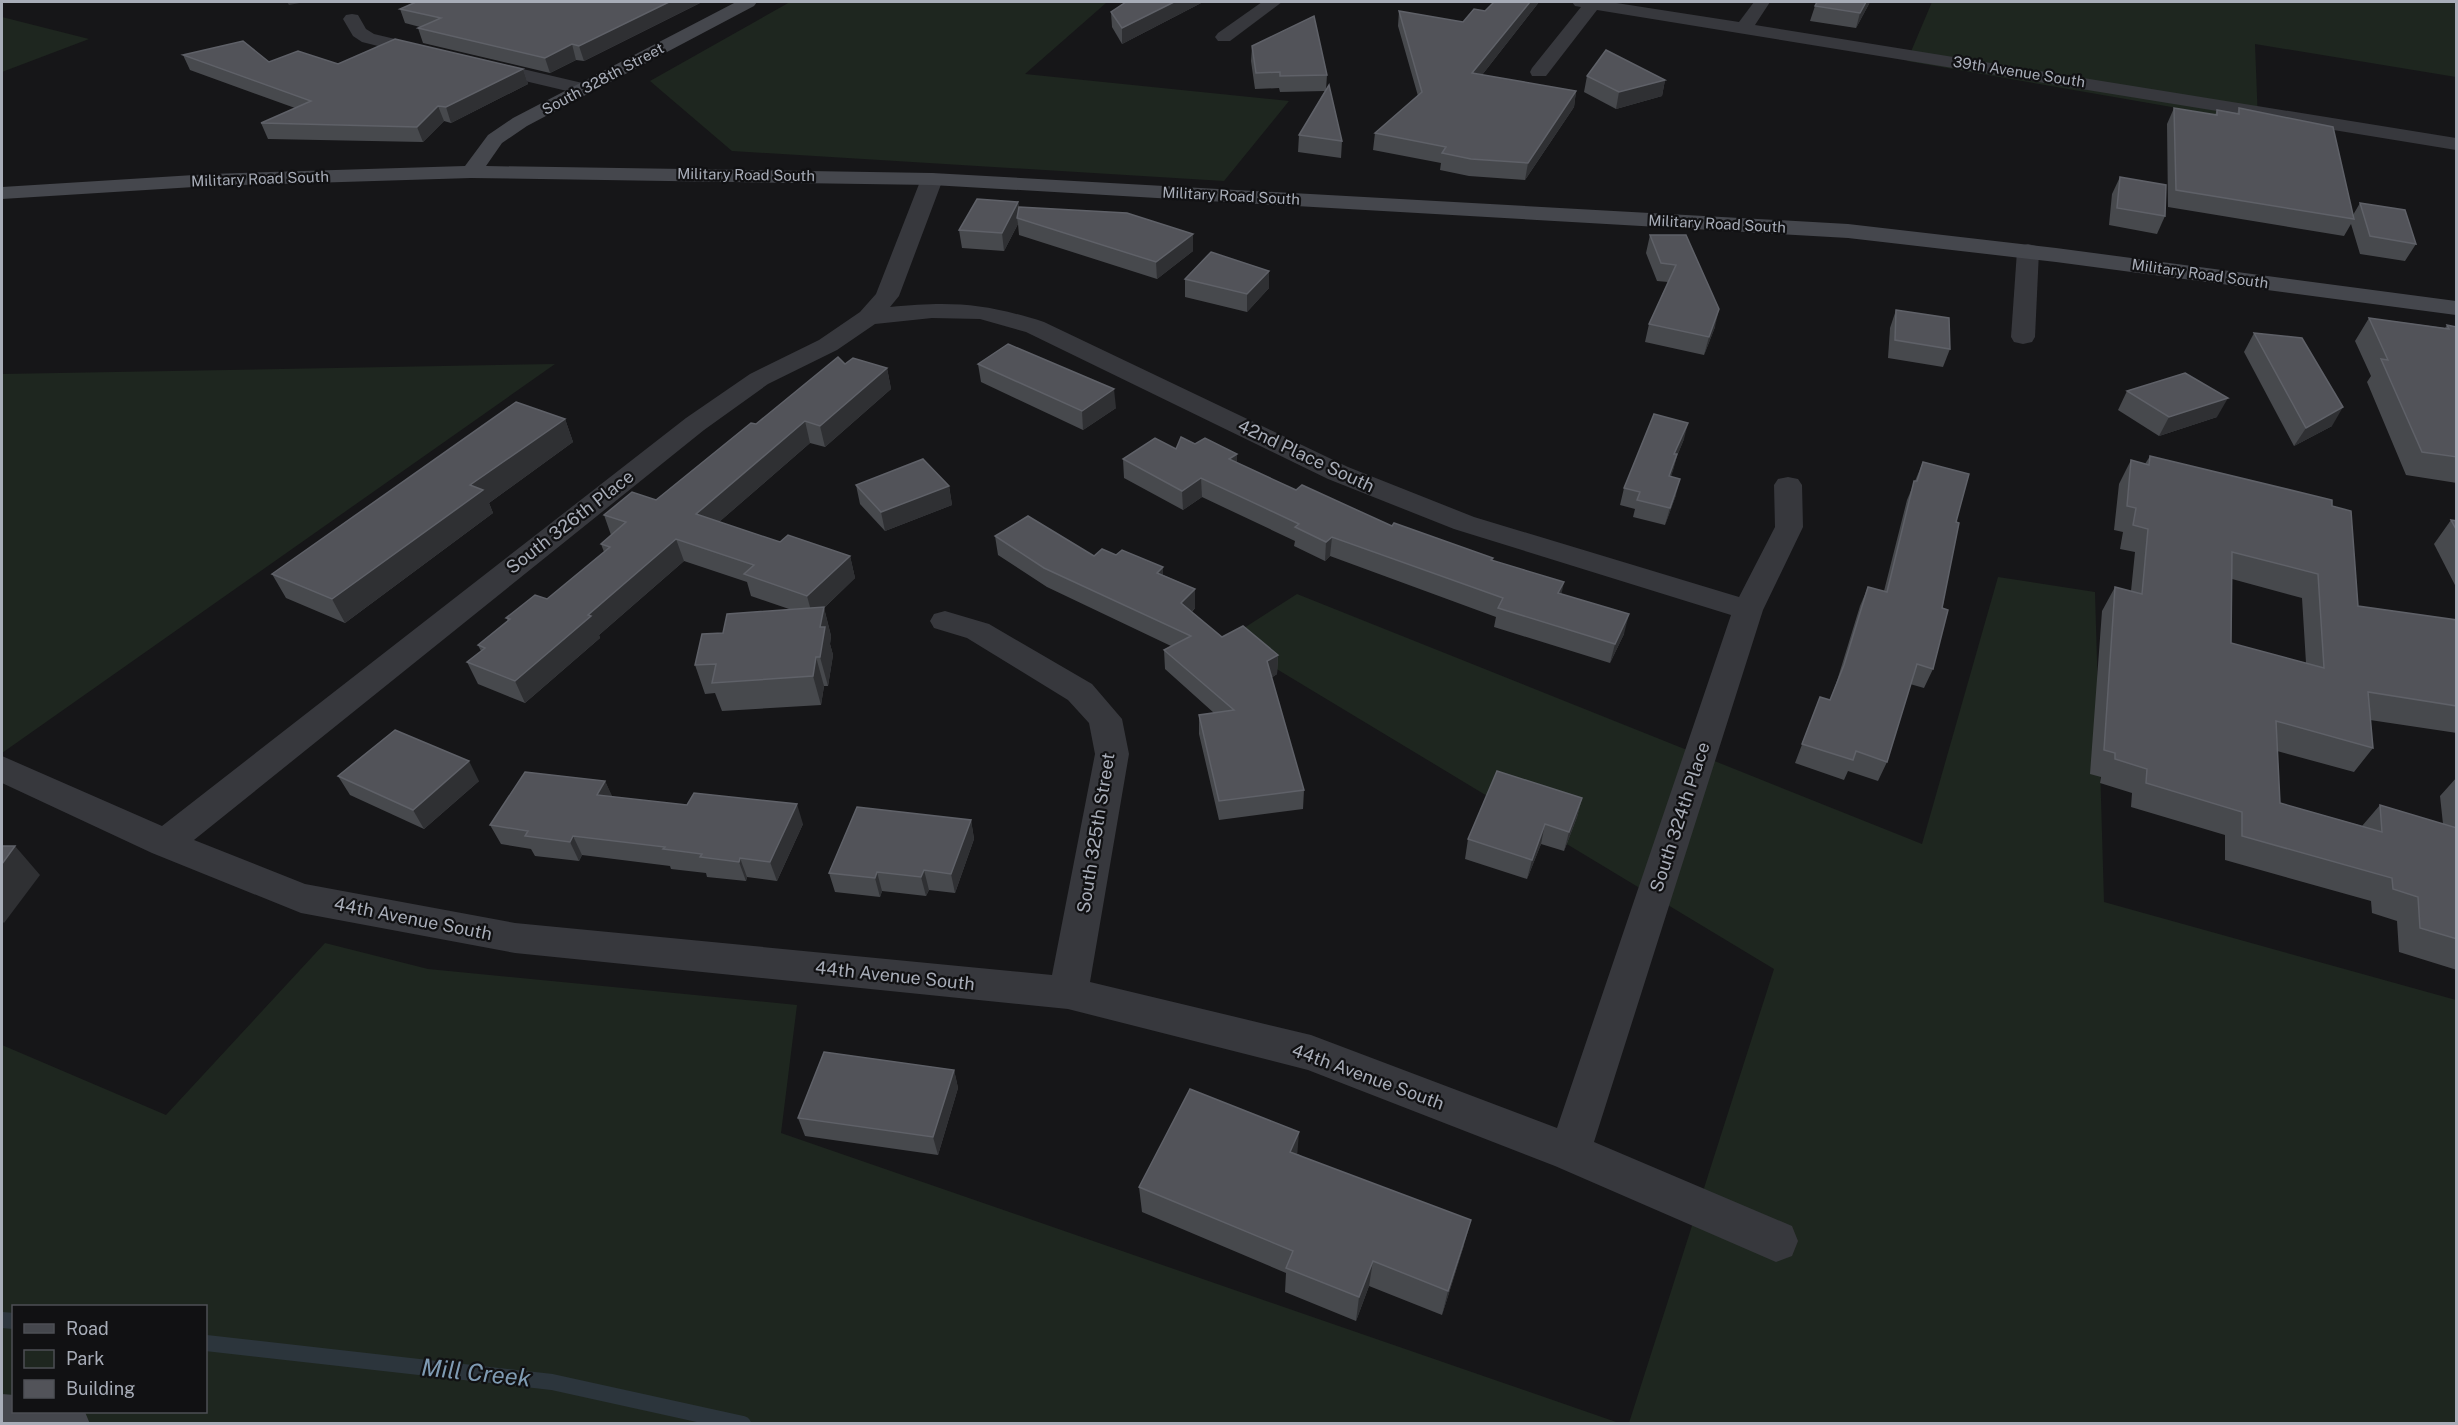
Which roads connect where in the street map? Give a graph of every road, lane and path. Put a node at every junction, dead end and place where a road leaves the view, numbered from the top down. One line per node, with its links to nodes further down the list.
1 (748, 2): 9 (main road, South 328th Street)
2 (1273, 2): 7 (street)
3 (1587, 2): 6 (street, 39th Avenue South); 8 (street)
4 (1762, 2): 6 (street)
5 (352, 19): 9 (street)
6 (1744, 28): 10 (street, 39th Avenue South)
7 (1224, 37)
8 (1539, 72)
9 (584, 89): 11 (main road, South 328th Street)
10 (2457, 144)
11 (471, 172): 12 (main road, Military Road South); 13 (main road, Military Road South)
12 (932, 179): 14 (main road, Military Road South); 16 (street, South 326th Place)
13 (2, 193)
14 (2028, 252): 15 (main road, Military Road South); 17 (street)
15 (2457, 308)
16 (869, 317): 19 (street, 42nd Place South); 22 (street, South 326th Place)
17 (2023, 338)
18 (1788, 485): 19 (street, South 324th Place)
19 (1748, 610): 24 (street, South 324th Place)
20 (945, 621): 23 (street, South 325th Street)
21 (2, 770): 22 (street, 44th Avenue South)
22 (165, 843): 23 (street, 44th Avenue South)
23 (1068, 993): 24 (street, 44th Avenue South)
24 (1570, 1152): 25 (street, 44th Avenue South)
25 (1776, 1241)
26 (2, 1418): 27 (main road)
27 (66, 1424)

